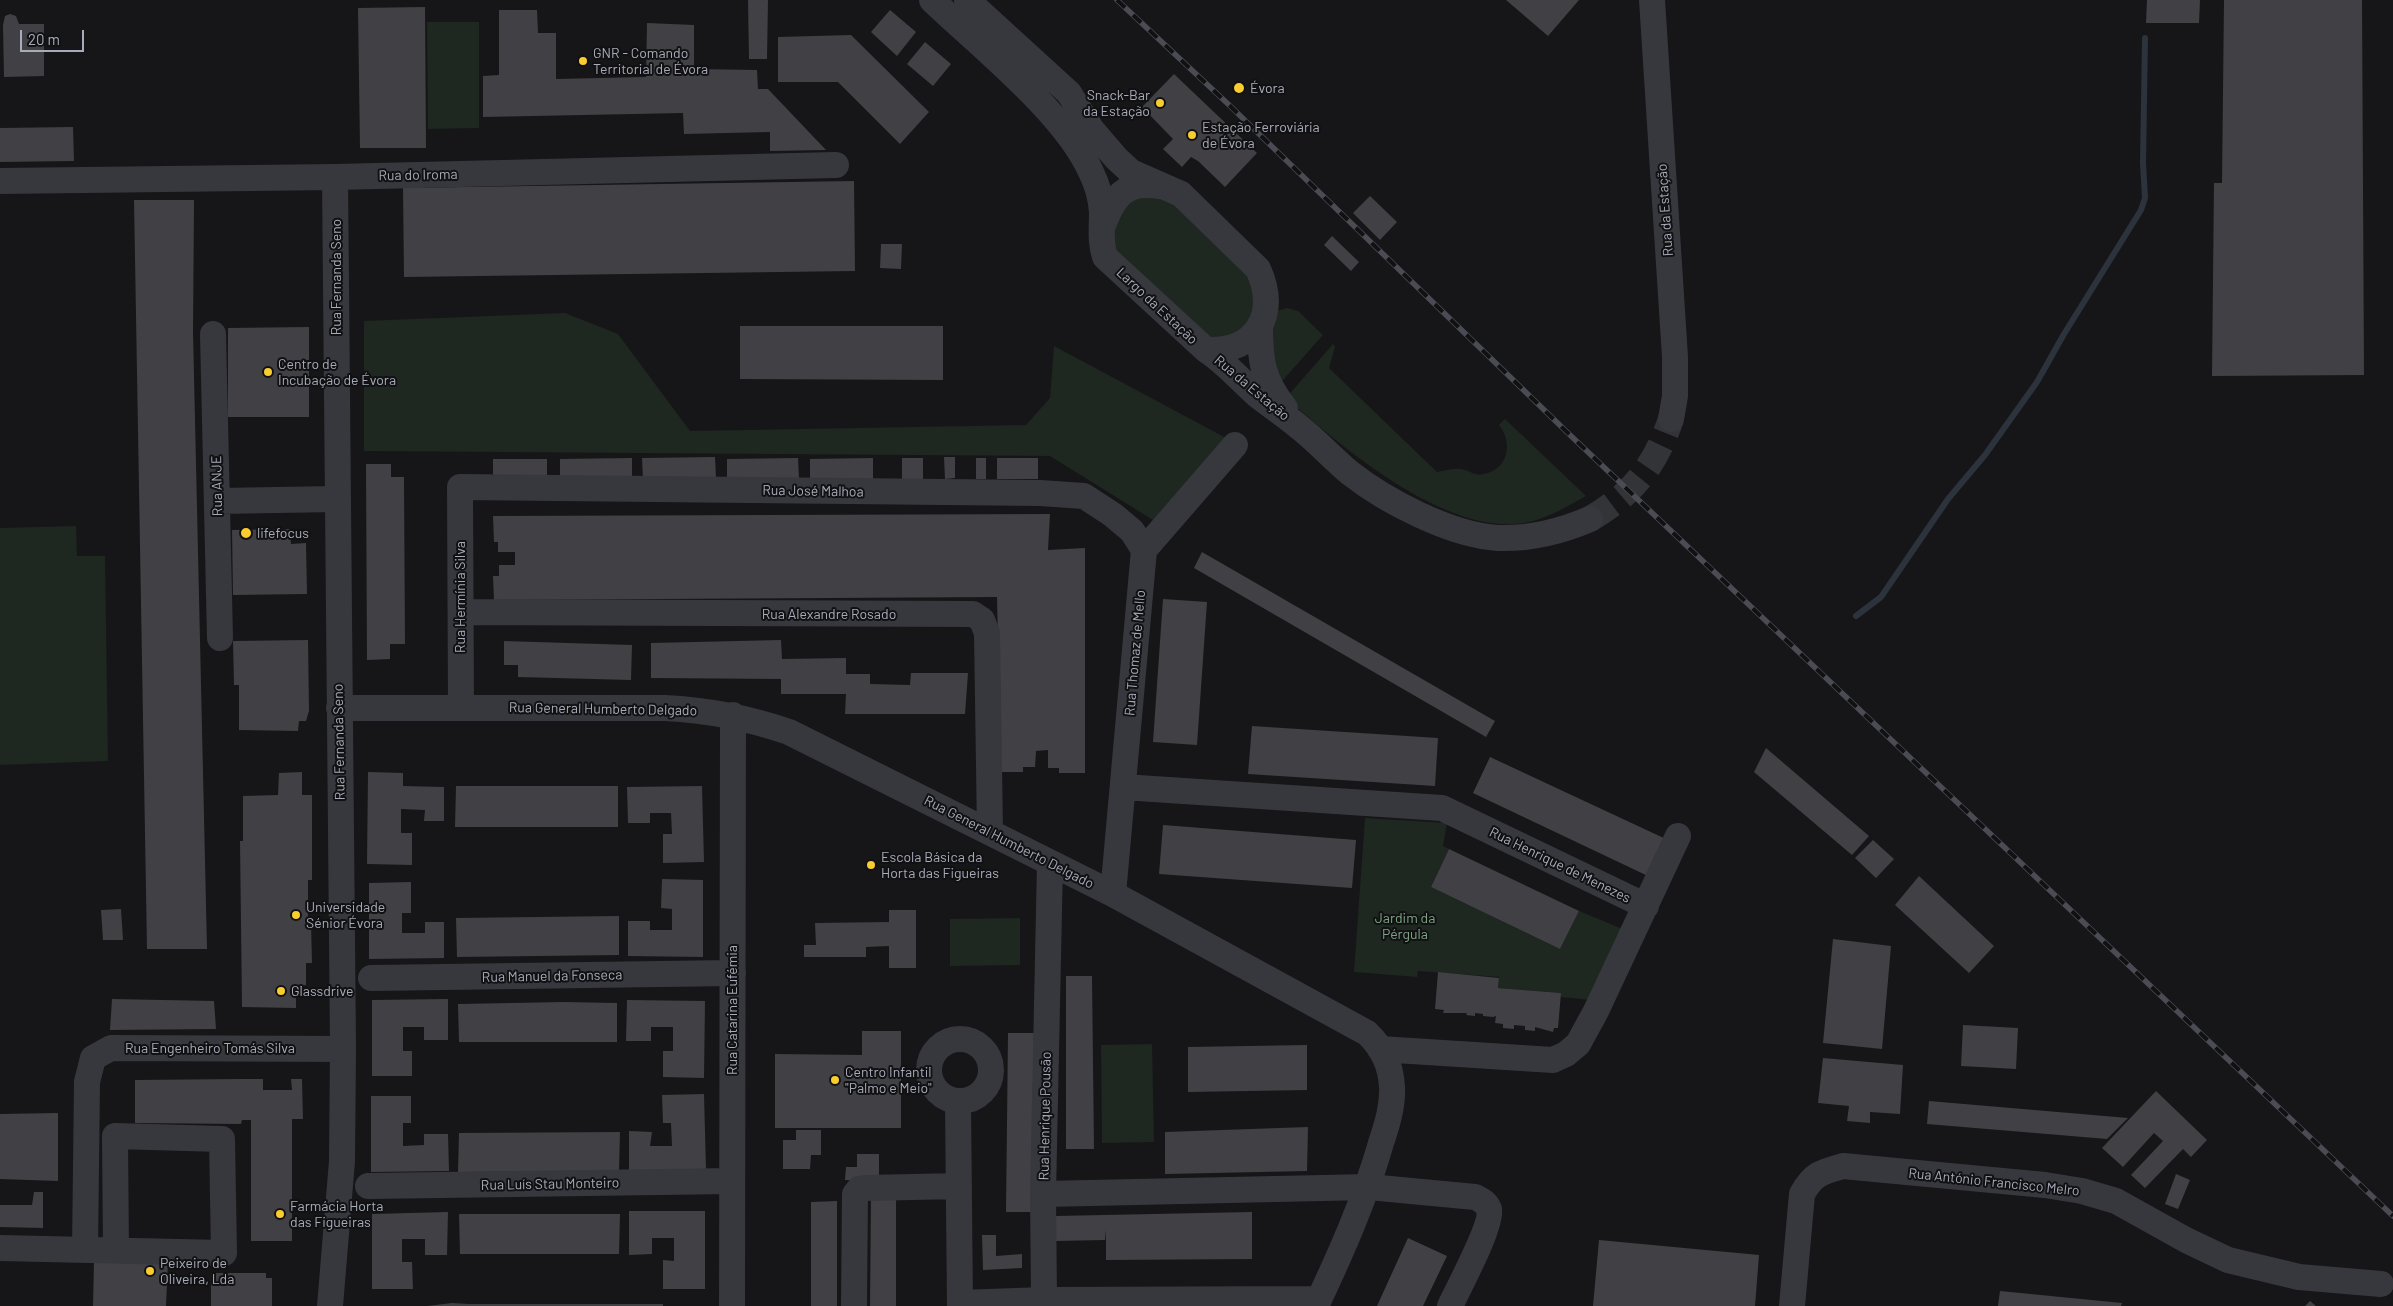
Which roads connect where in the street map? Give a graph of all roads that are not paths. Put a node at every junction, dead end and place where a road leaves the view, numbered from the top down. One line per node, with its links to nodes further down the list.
1 (932, 0): 8 (street, Largo da Estação)
2 (967, 0): 7 (street, Largo da Estação)
3 (1652, 0): 12 (street, Rua da Estação)
4 (836, 165): 5 (street, Rua do Iroma)
5 (336, 178): 6 (street, Rua do Iroma); 16 (street, Rua Fernanda Seno)
6 (0, 182)
7 (1170, 188): 8 (street, Largo da Estação); 9 (street, Largo da Estação)
8 (1101, 230): 11 (street, Largo da Estação)
9 (1260, 325): 11 (street, Largo da Estação); 13 (street, Rua da Estação)
10 (213, 334): 17 (street, Rua ANJE)
11 (1206, 350): 13 (street, Rua da Estação)
12 (1671, 419)
13 (1299, 426): 18 (street, Rua da Estação)
14 (1235, 445): 19 (street)
15 (460, 487): 19 (street, Rua José Malhoa); 20 (street, Rua Hermínia Silva)
16 (337, 499): 17 (street); 22 (street, Rua Fernanda Seno)
17 (217, 500): 21 (street, Rua ANJE)
18 (1590, 519)
19 (1144, 550): 25 (street, Rua Thomaz de Mello)
20 (460, 612): 23 (street, Rua Hermínia Silva); 26 (street, Rua Alexandre Rosado)
21 (220, 638)
22 (338, 708): 23 (street, Rua General Humberto Delgado); 33 (street, Rua Fernanda Seno)
23 (461, 708): 24 (street, Rua General Humberto Delgado)
24 (733, 715): 26 (street, Rua General Humberto Delgado); 31 (street, Rua Catarina Eufémia)
25 (1123, 787): 29 (street, Rua Thomaz de Mello); 30 (street, Rua Henrique de Menezes)
26 (990, 832): 28 (street, Rua General Humberto Delgado)
27 (1678, 836): 30 (street)
28 (1050, 863): 29 (street, Rua General Humberto Delgado); 40 (street, Rua Henrique Pousão)
29 (1113, 894): 34 (street, Rua General Humberto Delgado)
30 (1646, 906): 34 (street, Rua Henrique de Menezes)
31 (733, 973): 32 (street, Rua Manuel da Fonseca); 36 (street, Rua Catarina Eufémia)
32 (371, 978)
33 (343, 1049): 42 (street, Rua Engenheiro Tomás Silva); 48 (street, Rua Fernanda Seno)
34 (1380, 1049): 39 (street, Rua General Humberto Delgado)
35 (958, 1102): 38 (street)
36 (732, 1182): 37 (street, Rua Luís Stau Monteiro); 49 (street, Rua Catarina Eufémia)
37 (368, 1186)
38 (959, 1186): 47 (street); 50 (street)
39 (1368, 1188): 40 (street, Rua Henrique Pousão); 46 (street, Rua General Humberto Delgado); 51 (street, Rua Henrique Pousão)
40 (1043, 1194): 45 (street)
41 (0, 1248): 42 (street)
42 (85, 1250): 43 (street)
43 (116, 1251): 43 (street)
44 (2381, 1284): 52 (street, Rua António Francisco Melro)
45 (1044, 1300): 46 (street); 47 (street)
46 (1318, 1302)
47 (960, 1304)
48 (330, 1306)
49 (732, 1306)
50 (854, 1306)
51 (1450, 1306)
52 (1792, 1306)

